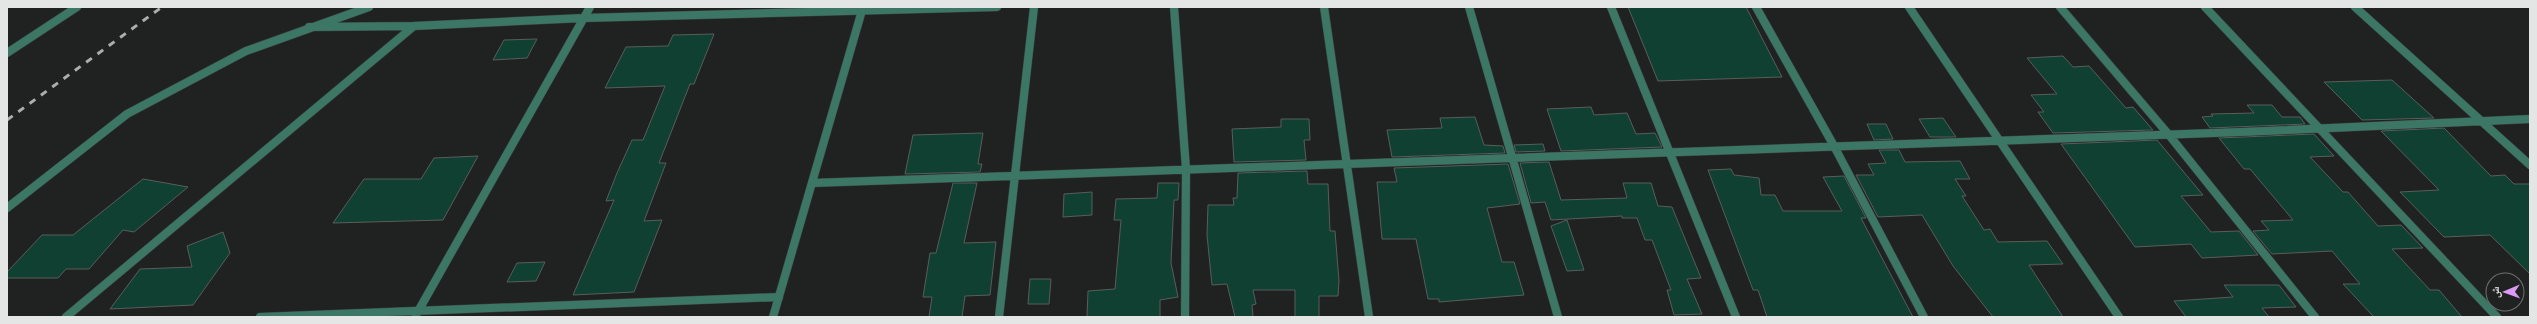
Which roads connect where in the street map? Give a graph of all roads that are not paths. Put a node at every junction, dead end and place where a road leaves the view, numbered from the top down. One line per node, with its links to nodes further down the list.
1 (77, 7): 19 (street)
2 (369, 7): 18 (street)
3 (590, 7): 16 (street)
4 (997, 7): 15 (street)
5 (1034, 7): 31 (street)
6 (1174, 7): 30 (street)
7 (1324, 7): 28 (street)
8 (1470, 7): 27 (street)
9 (1611, 7): 26 (street)
10 (1756, 7): 25 (street)
11 (1909, 7): 24 (street)
12 (2060, 7): 23 (street)
13 (2205, 7): 22 (street)
14 (2354, 7): 21 (street)
15 (862, 10): 16 (street); 32 (street)
16 (583, 18): 17 (street); 35 (street)
17 (414, 26): 18 (street); 36 (street)
18 (309, 27): 33 (street)
19 (7, 53)
20 (2530, 119): 21 (street)
21 (2482, 120): 22 (street); 29 (street)
22 (2321, 129): 23 (street); 47 (street)
23 (2169, 135): 24 (street); 46 (street)
24 (2000, 139): 25 (street); 45 (street)
25 (1834, 146): 26 (street); 44 (street)
26 (1670, 151): 27 (street); 43 (street)
27 (1511, 157): 28 (street); 42 (street)
28 (1348, 164): 30 (street); 41 (street)
29 (2530, 165)
30 (1186, 169): 31 (street); 40 (street)
31 (1016, 176): 32 (street); 39 (street)
32 (812, 183): 34 (street)
33 (7, 208)
34 (779, 297): 35 (street); 38 (street)
35 (416, 314): 37 (street)
36 (66, 317)
37 (260, 317)
38 (774, 317)
39 (999, 317)
40 (1185, 317)
41 (1369, 317)
42 (1558, 317)
43 (1736, 317)
44 (1924, 317)
45 (2119, 317)
46 (2315, 317)
47 (2497, 317)

